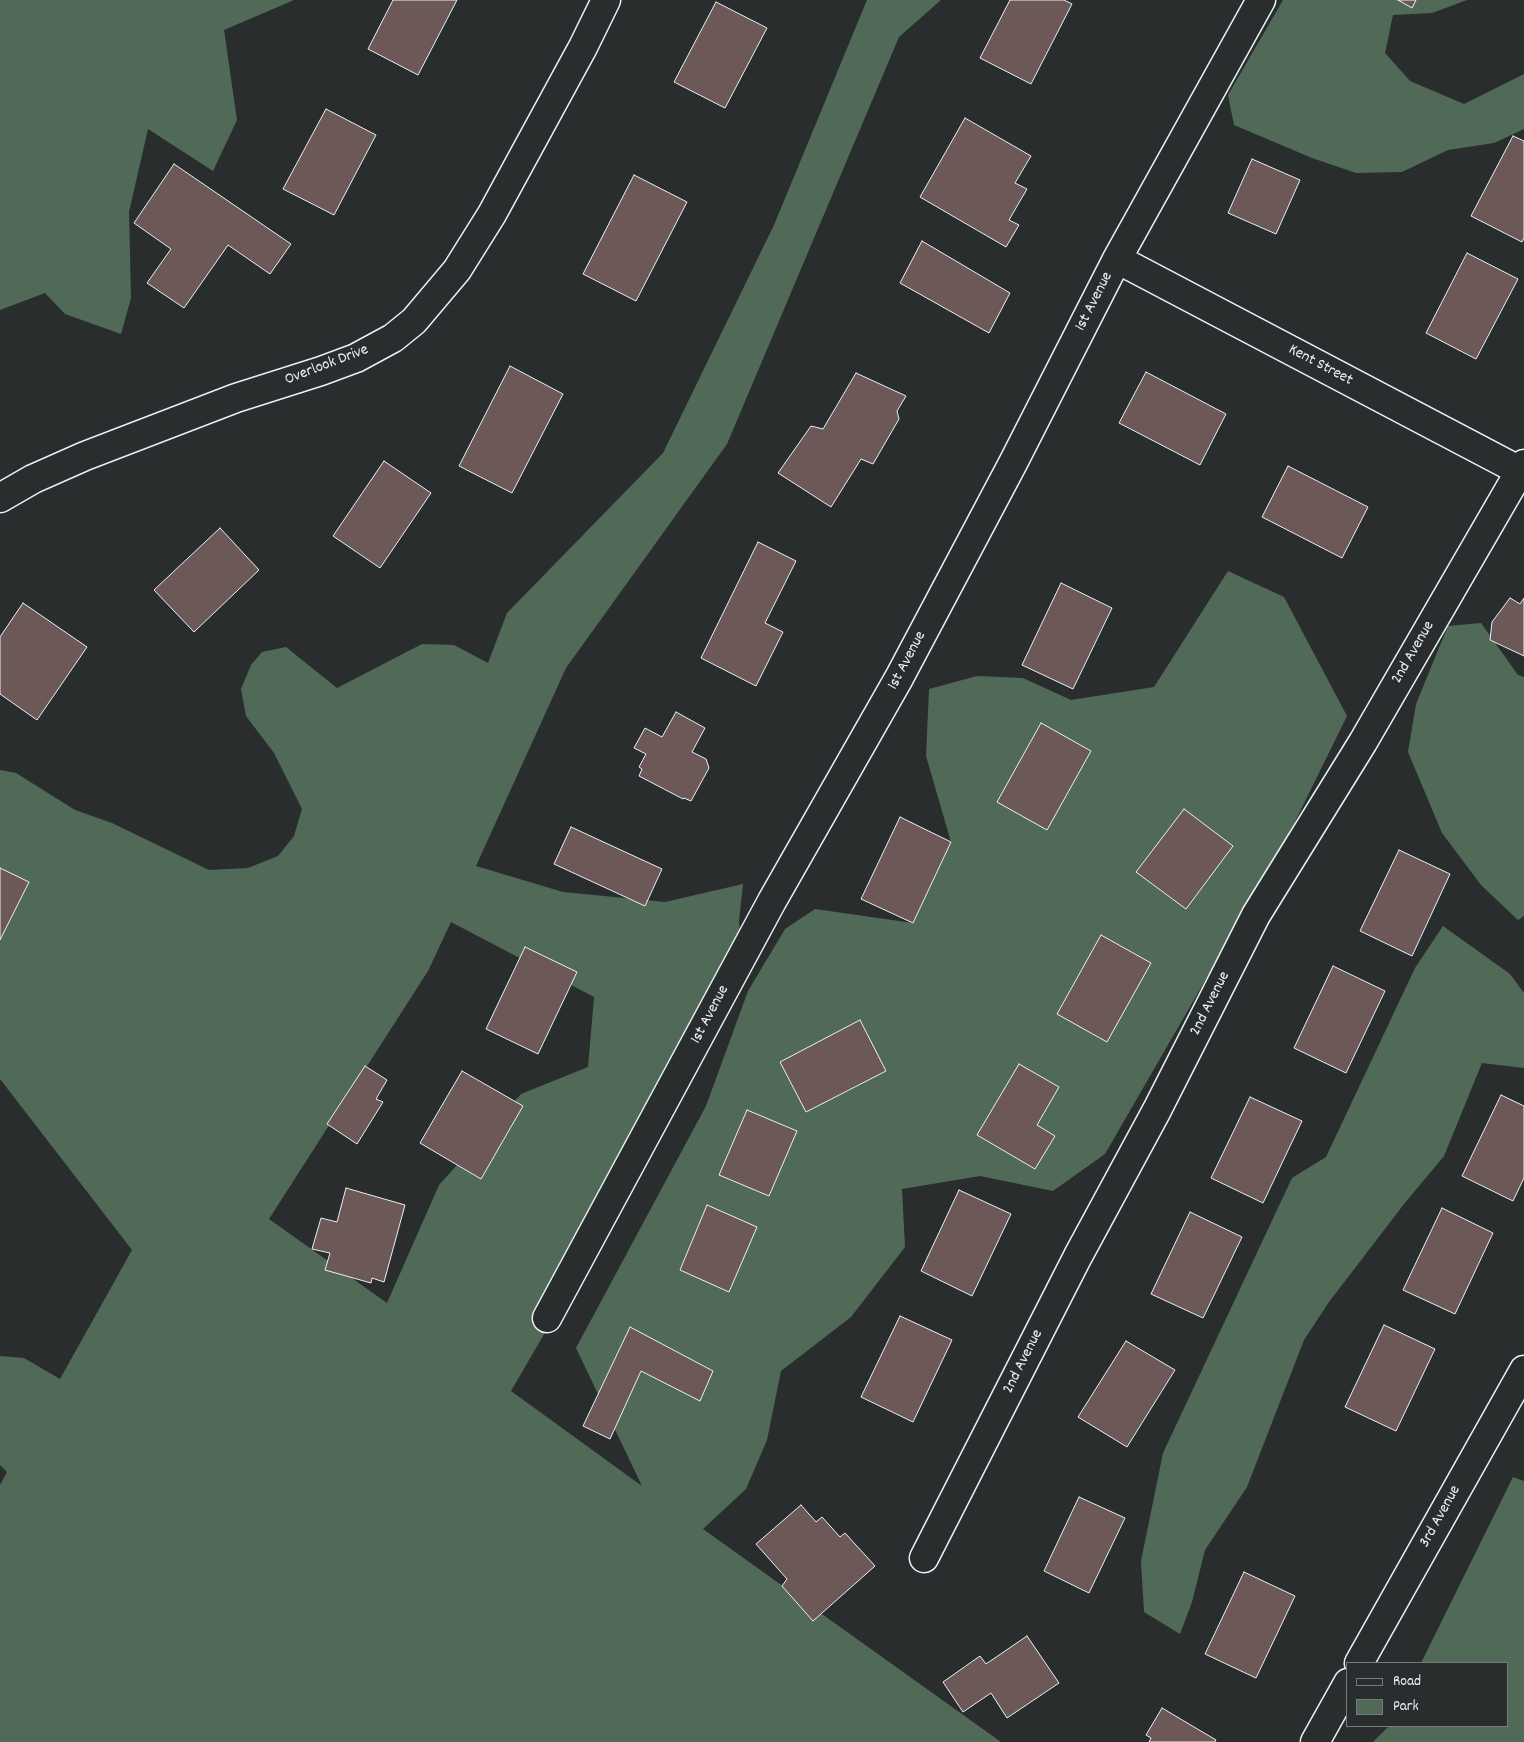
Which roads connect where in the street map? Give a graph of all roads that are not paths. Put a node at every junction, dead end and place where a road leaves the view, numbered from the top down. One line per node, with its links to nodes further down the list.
1 (606, 0): 5 (street, Overlook Drive)
2 (1261, 0): 3 (street, 1st Avenue)
3 (1117, 259): 4 (street, Kent Street); 6 (street, 1st Avenue)
4 (1523, 469): 8 (street, 2nd Avenue)
5 (0, 498)
6 (548, 1318)
7 (1524, 1370): 9 (street, 3rd Avenue)
8 (924, 1558)
9 (1360, 1662)
10 (1346, 1686): 11 (street)
11 (1314, 1742)

